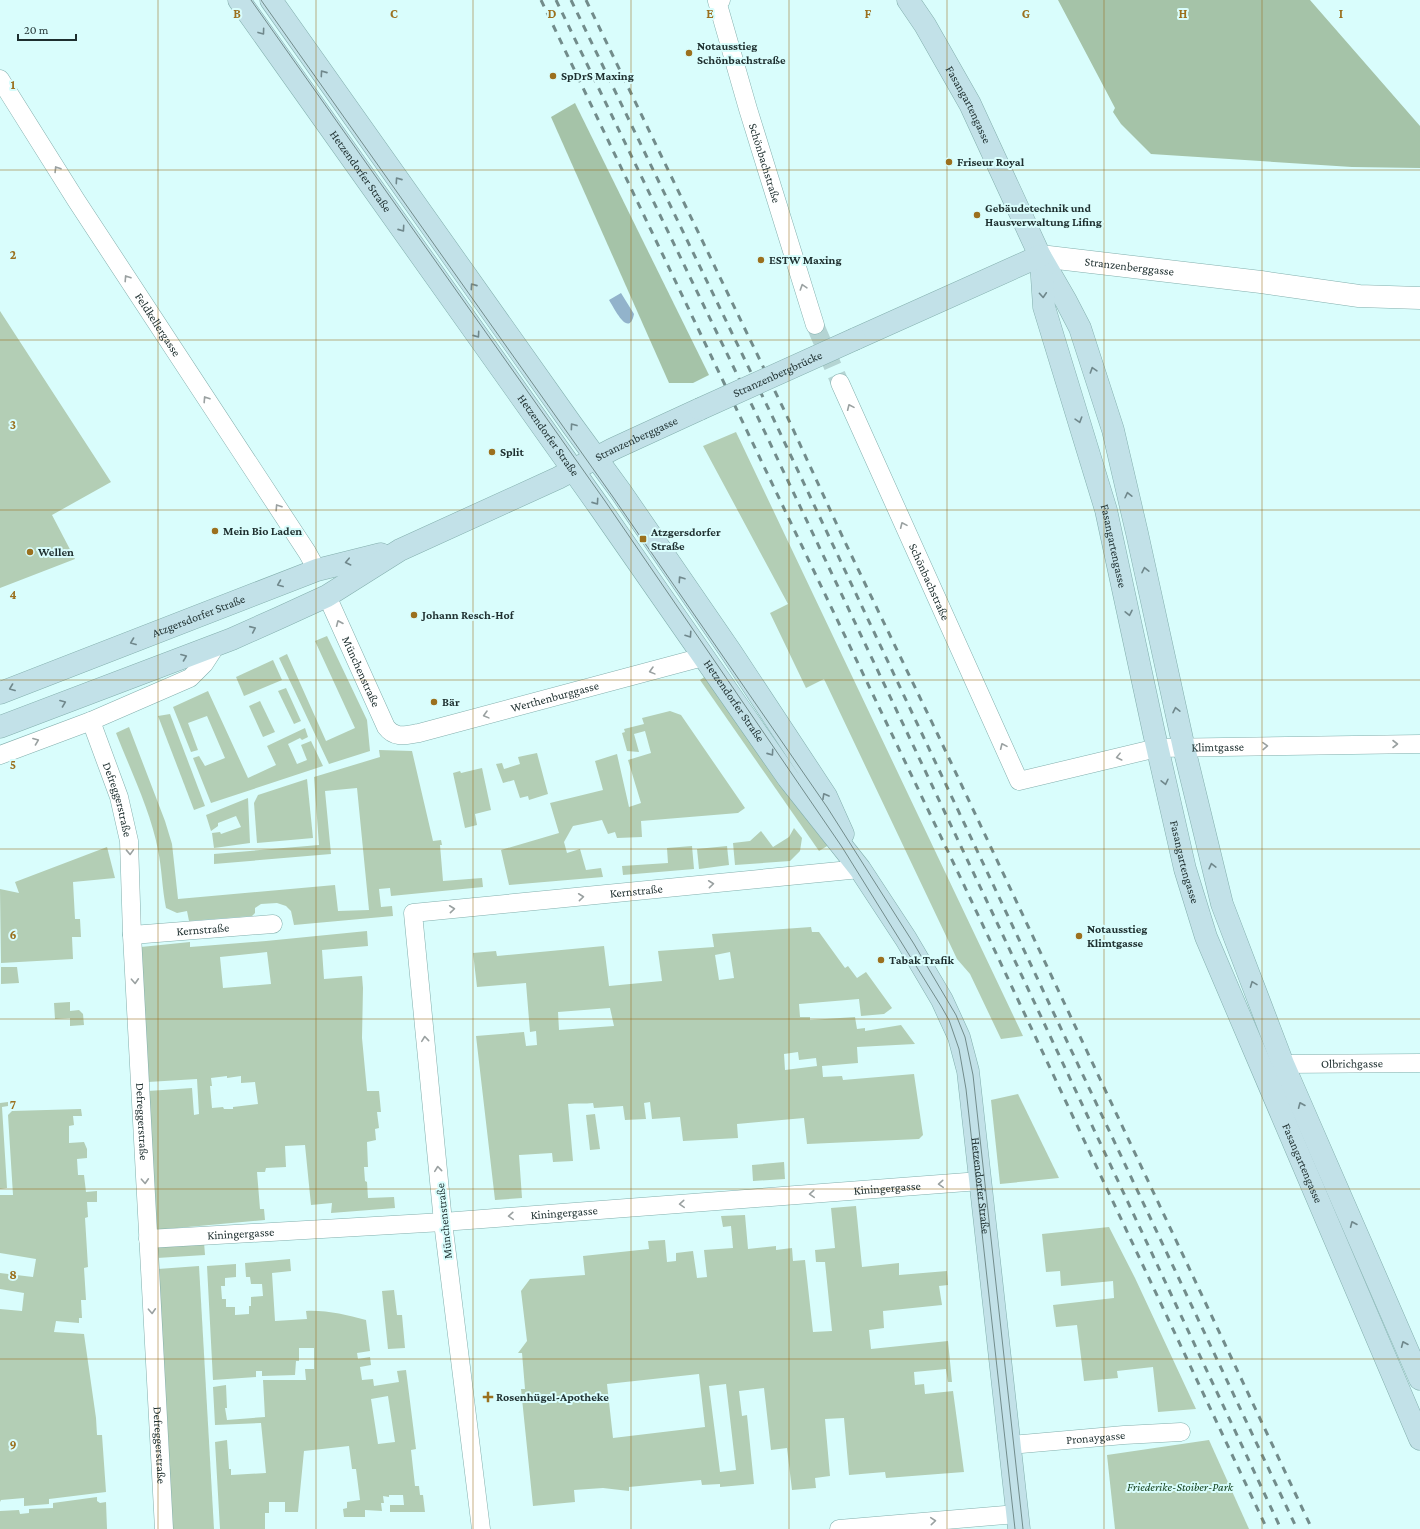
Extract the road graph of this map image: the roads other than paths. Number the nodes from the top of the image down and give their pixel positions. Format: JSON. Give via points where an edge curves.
{"nodes":[{"id":1,"x":239,"y":0,"type":"edge"},
{"id":2,"x":271,"y":0,"type":"edge"},
{"id":3,"x":719,"y":0,"type":"edge"},
{"id":4,"x":908,"y":0,"type":"edge"},
{"id":5,"x":0,"y":79,"type":"edge"},
{"id":6,"x":1040,"y":256,"type":"junction"},
{"id":7,"x":1420,"y":298,"type":"edge"},
{"id":8,"x":815,"y":325,"type":"tunnel mouth"},
{"id":9,"x":840,"y":383,"type":"tunnel mouth"},
{"id":10,"x":700,"y":409,"type":"joint"},
{"id":11,"x":596,"y":458,"type":"junction"},
{"id":12,"x":573,"y":470,"type":"junction"},
{"id":13,"x":400,"y":550,"type":"junction"},
{"id":14,"x":317,"y":570,"type":"junction"},
{"id":15,"x":327,"y":596,"type":"junction"},
{"id":16,"x":218,"y":644,"type":"junction"},
{"id":17,"x":703,"y":657,"type":"junction"},
{"id":18,"x":0,"y":693,"type":"edge"},
{"id":19,"x":91,"y":721,"type":"junction"},
{"id":20,"x":0,"y":726,"type":"edge"},
{"id":21,"x":406,"y":736,"type":"joint"},
{"id":22,"x":1420,"y":744,"type":"edge"},
{"id":23,"x":1157,"y":748,"type":"junction"},
{"id":24,"x":1184,"y":748,"type":"junction"},
{"id":25,"x":0,"y":755,"type":"edge"},
{"id":26,"x":1019,"y":781,"type":"joint"},
{"id":27,"x":860,"y":869,"type":"junction"},
{"id":28,"x":413,"y":913,"type":"joint"},
{"id":29,"x":273,"y":924,"type":"dead end"},
{"id":30,"x":132,"y":935,"type":"junction"},
{"id":31,"x":1420,"y":1063,"type":"edge"},
{"id":32,"x":1283,"y":1064,"type":"junction"},
{"id":33,"x":980,"y":1181,"type":"junction"},
{"id":34,"x":443,"y":1222,"type":"junction"},
{"id":35,"x":148,"y":1239,"type":"junction"},
{"id":36,"x":1420,"y":1379,"type":"edge"},
{"id":37,"x":1182,"y":1432,"type":"dead end"},
{"id":38,"x":1420,"y":1439,"type":"edge"},
{"id":39,"x":1010,"y":1445,"type":"junction"},
{"id":40,"x":1018,"y":1522,"type":"edge"},
{"id":41,"x":164,"y":1529,"type":"edge"},
{"id":42,"x":481,"y":1529,"type":"edge"},
{"id":43,"x":839,"y":1529,"type":"edge"}],
"edges":[{"from":1,"to":12,"type":"main road","name":"Hetzendorfer Straße","one_way":true},
{"from":11,"to":2,"type":"main road","name":"Hetzendorfer Straße","one_way":true},
{"from":8,"to":3,"type":"street","name":"Schönbachstraße","one_way":true,"via":[[748,109]]},
{"from":4,"to":6,"type":"main road","name":"Fasangartengasse","via":[[970,104]]},
{"from":14,"to":5,"type":"street","name":"Feldkellergasse","one_way":true},
{"from":6,"to":7,"type":"street","name":"Stranzenberggasse","via":[[1359,296]]},
{"from":6,"to":10,"type":"main road","name":"Stranzenbergbrücke","bridge":true},
{"from":6,"to":23,"type":"main road","name":"Fasangartengasse","one_way":true,"via":[[1044,307],[1106,510]]},
{"from":24,"to":6,"type":"main road","name":"Fasangartengasse","one_way":true,"via":[[1113,430],[1080,328]]},
{"from":26,"to":9,"type":"street","name":"Schönbachstraße","one_way":true},
{"from":10,"to":11,"type":"main road","name":"Stranzenberggasse"},
{"from":11,"to":12,"type":"main road","name":"Stranzenberggasse"},
{"from":27,"to":11,"type":"main road","name":"Hetzendorfer Straße","one_way":true,"via":[[826,796],[714,627]]},
{"from":12,"to":13,"type":"main road","name":"Atzgersdorfer Straße"},
{"from":12,"to":17,"type":"main road","name":"Hetzendorfer Straße","one_way":true},
{"from":13,"to":14,"type":"main road","name":"Atzgersdorfer Straße","one_way":true},
{"from":13,"to":15,"type":"main road","name":"Atzgersdorfer Straße"},
{"from":14,"to":18,"type":"main road","name":"Atzgersdorfer Straße","one_way":true},
{"from":16,"to":15,"type":"main road","name":"Atzgersdorfer Straße","one_way":true},
{"from":21,"to":15,"type":"street","name":"Münchenstraße","one_way":true,"via":[[394,734],[386,727]]},
{"from":16,"to":19,"type":"street","via":[[190,678]]},
{"from":20,"to":16,"type":"main road","name":"Atzgersdorfer Straße","one_way":true},
{"from":17,"to":21,"type":"street","name":"Werthenburggasse","one_way":true},
{"from":17,"to":27,"type":"main road","name":"Hetzendorfer Straße","one_way":true,"via":[[788,778]]},
{"from":25,"to":19,"type":"street","one_way":true},
{"from":19,"to":30,"type":"street","name":"Defreggerstraße","one_way":true,"via":[[119,797],[129,841]]},
{"from":24,"to":22,"type":"street","name":"Klimtgasse","one_way":true},
{"from":23,"to":24,"type":"street","name":"Klimtgasse"},
{"from":23,"to":26,"type":"street","name":"Klimtgasse","one_way":true},
{"from":23,"to":38,"type":"main road","name":"Fasangartengasse","one_way":true,"via":[[1185,869],[1206,937]]},
{"from":32,"to":24,"type":"main road","name":"Fasangartengasse","one_way":true,"via":[[1222,904]]},
{"from":28,"to":27,"type":"street","name":"Kernstraße","one_way":true},
{"from":27,"to":33,"type":"main road","name":"Hetzendorfer Straße","via":[[925,970],[959,1036],[968,1071]]},
{"from":34,"to":28,"type":"street","name":"Münchenstraße","one_way":true},
{"from":29,"to":30,"type":"street","name":"Kernstraße"},
{"from":30,"to":35,"type":"street","name":"Defreggerstraße","one_way":true},
{"from":31,"to":32,"type":"street","name":"Olbrichgasse"},
{"from":36,"to":32,"type":"main road","name":"Fasangartengasse","one_way":true},
{"from":33,"to":34,"type":"street","name":"Kiningergasse","one_way":true},
{"from":33,"to":39,"type":"main road","name":"Hetzendorfer Straße"},
{"from":34,"to":35,"type":"street","name":"Kiningergasse"},
{"from":34,"to":42,"type":"street","name":"Münchenstraße"},
{"from":35,"to":41,"type":"street","name":"Defreggerstraße","one_way":true},
{"from":37,"to":39,"type":"street","name":"Pronaygasse"},
{"from":39,"to":40,"type":"main road","name":"Hetzendorfer Straße"},
{"from":43,"to":40,"type":"street","one_way":true}]}
